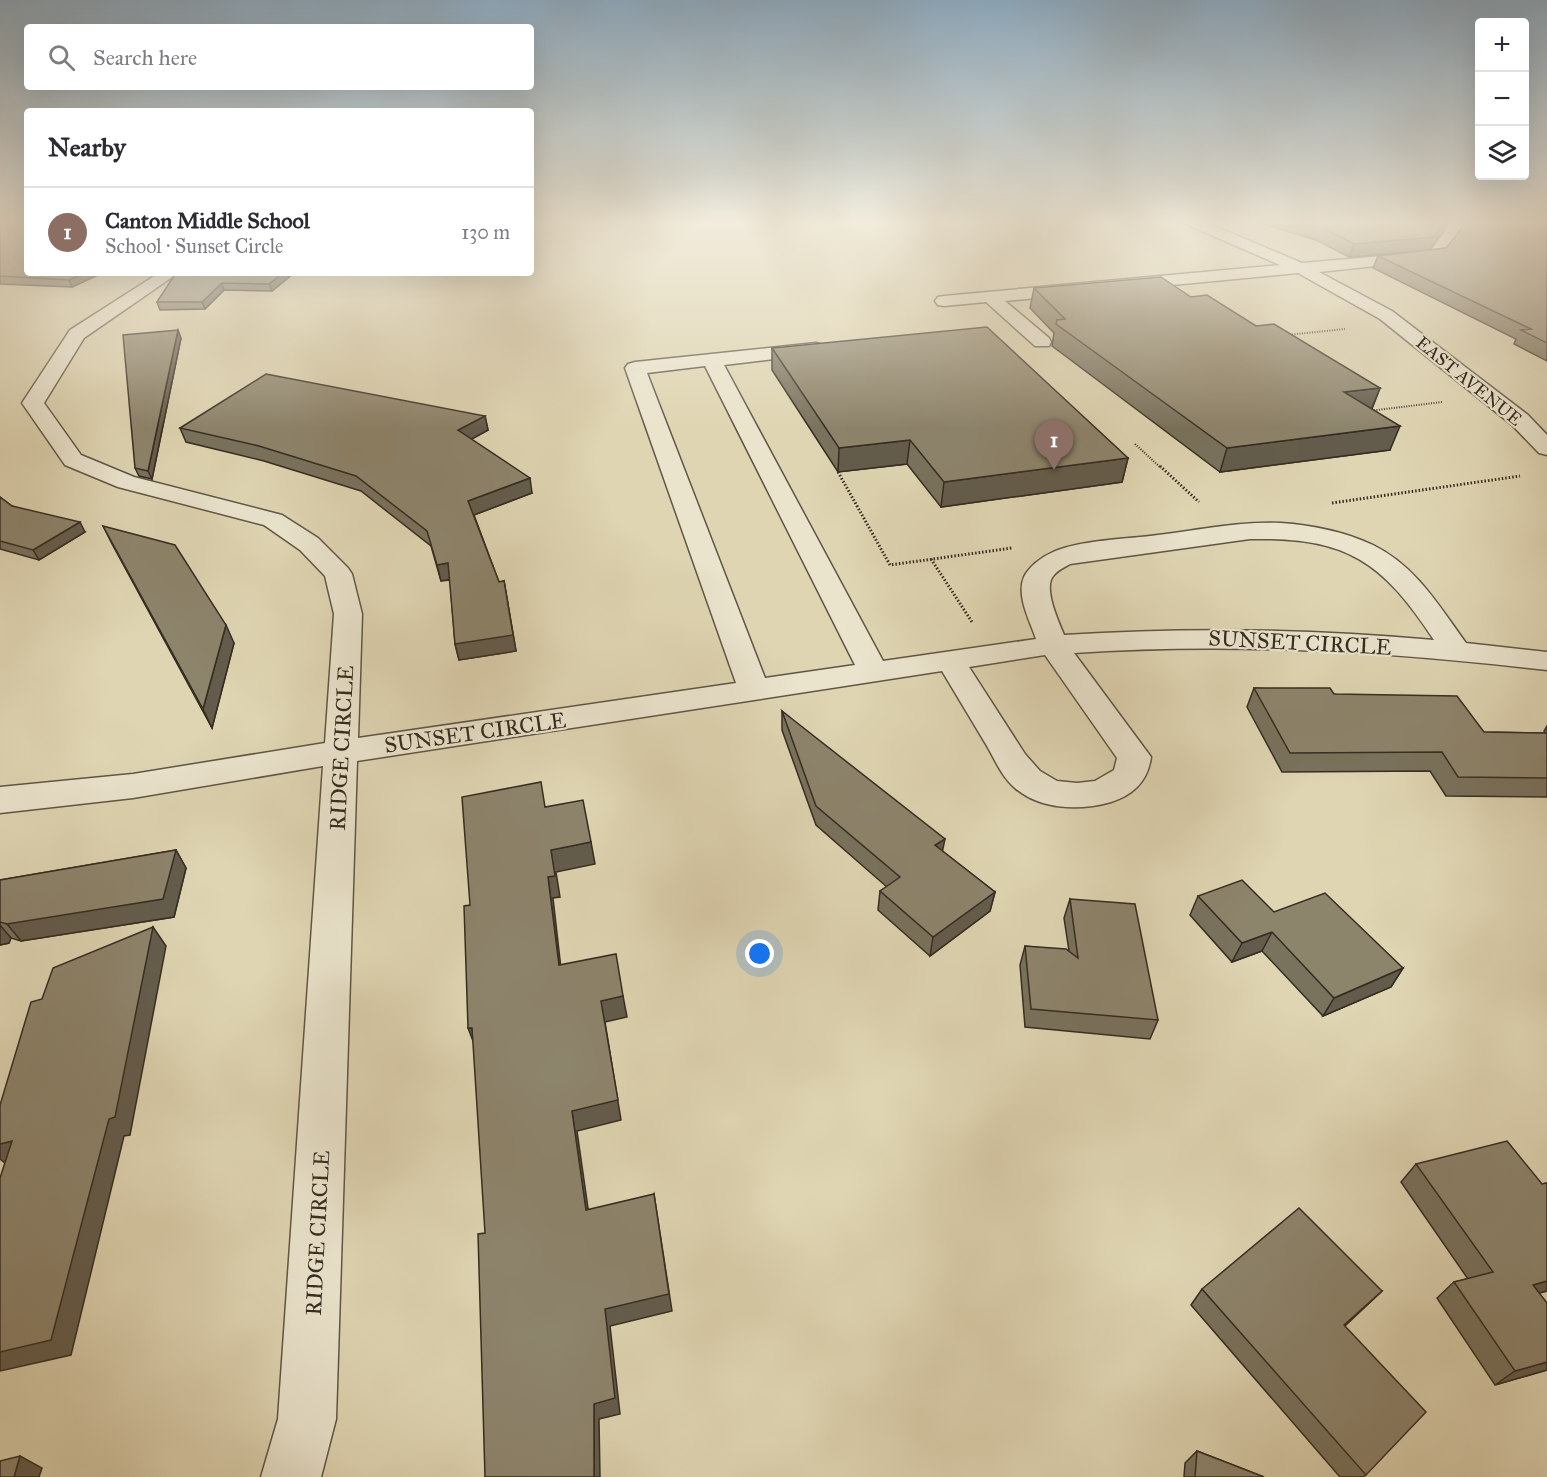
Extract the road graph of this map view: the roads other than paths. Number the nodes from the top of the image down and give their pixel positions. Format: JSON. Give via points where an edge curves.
{"nodes":[{"id":1,"x":143,"y":291,"type":"edge"},
{"id":2,"x":1058,"y":291,"type":"edge"},
{"id":3,"x":1342,"y":291,"type":"edge"},
{"id":4,"x":990,"y":297,"type":"junction"},
{"id":5,"x":944,"y":301,"type":"dead end"},
{"id":6,"x":1042,"y":342,"type":"dead end"},
{"id":7,"x":842,"y":346,"type":"edge"},
{"id":8,"x":712,"y":360,"type":"junction"},
{"id":9,"x":1547,"y":416,"type":"edge"},
{"id":10,"x":1520,"y":420,"type":"junction"},
{"id":11,"x":1547,"y":448,"type":"edge"},
{"id":12,"x":1053,"y":645,"type":"junction"},
{"id":13,"x":1457,"y":651,"type":"junction"},
{"id":14,"x":950,"y":660,"type":"junction"},
{"id":15,"x":1547,"y":661,"type":"edge"},
{"id":16,"x":874,"y":672,"type":"junction"},
{"id":17,"x":754,"y":690,"type":"junction"},
{"id":18,"x":341,"y":752,"type":"junction"},
{"id":19,"x":0,"y":800,"type":"edge"},
{"id":20,"x":291,"y":1477,"type":"edge"}],
"edges":[{"from":1,"to":18,"type":"street","name":"RIDGE CIRCLE","via":[[77,334],[33,403],[72,460],[126,482],[273,520],[309,544],[338,574],[348,614]]},
{"from":2,"to":4,"type":"street"},
{"from":3,"to":10,"type":"street","name":"EAST AVENUE","via":[[1386,315]]},
{"from":4,"to":5,"type":"street"},
{"from":4,"to":6,"type":"street"},
{"from":7,"to":8,"type":"street"},
{"from":8,"to":16,"type":"street"},
{"from":8,"to":17,"type":"street","via":[[635,368]]},
{"from":9,"to":10,"type":"street"},
{"from":10,"to":11,"type":"street","name":"EAST AVENUE"},
{"from":12,"to":13,"type":"street","name":"SUNSET CIRCLE","via":[[1146,638],[1241,638]]},
{"from":12,"to":13,"type":"street","via":[[1036,596],[1038,577],[1052,563],[1072,555],[1273,529],[1334,540],[1392,569],[1416,594]]},
{"from":12,"to":14,"type":"street","name":"SUNSET CIRCLE"},
{"from":12,"to":14,"type":"street","via":[[1134,758],[1129,776],[1095,794],[1056,792],[1028,780]]},
{"from":13,"to":15,"type":"street","name":"SUNSET CIRCLE"},
{"from":14,"to":16,"type":"street","name":"SUNSET CIRCLE"},
{"from":16,"to":17,"type":"street","name":"SUNSET CIRCLE"},
{"from":17,"to":18,"type":"street","name":"SUNSET CIRCLE"},
{"from":18,"to":19,"type":"street","name":"SUNSET CIRCLE","via":[[133,786]]},
{"from":18,"to":20,"type":"street","name":"RIDGE CIRCLE","via":[[307,1419]]}]}
